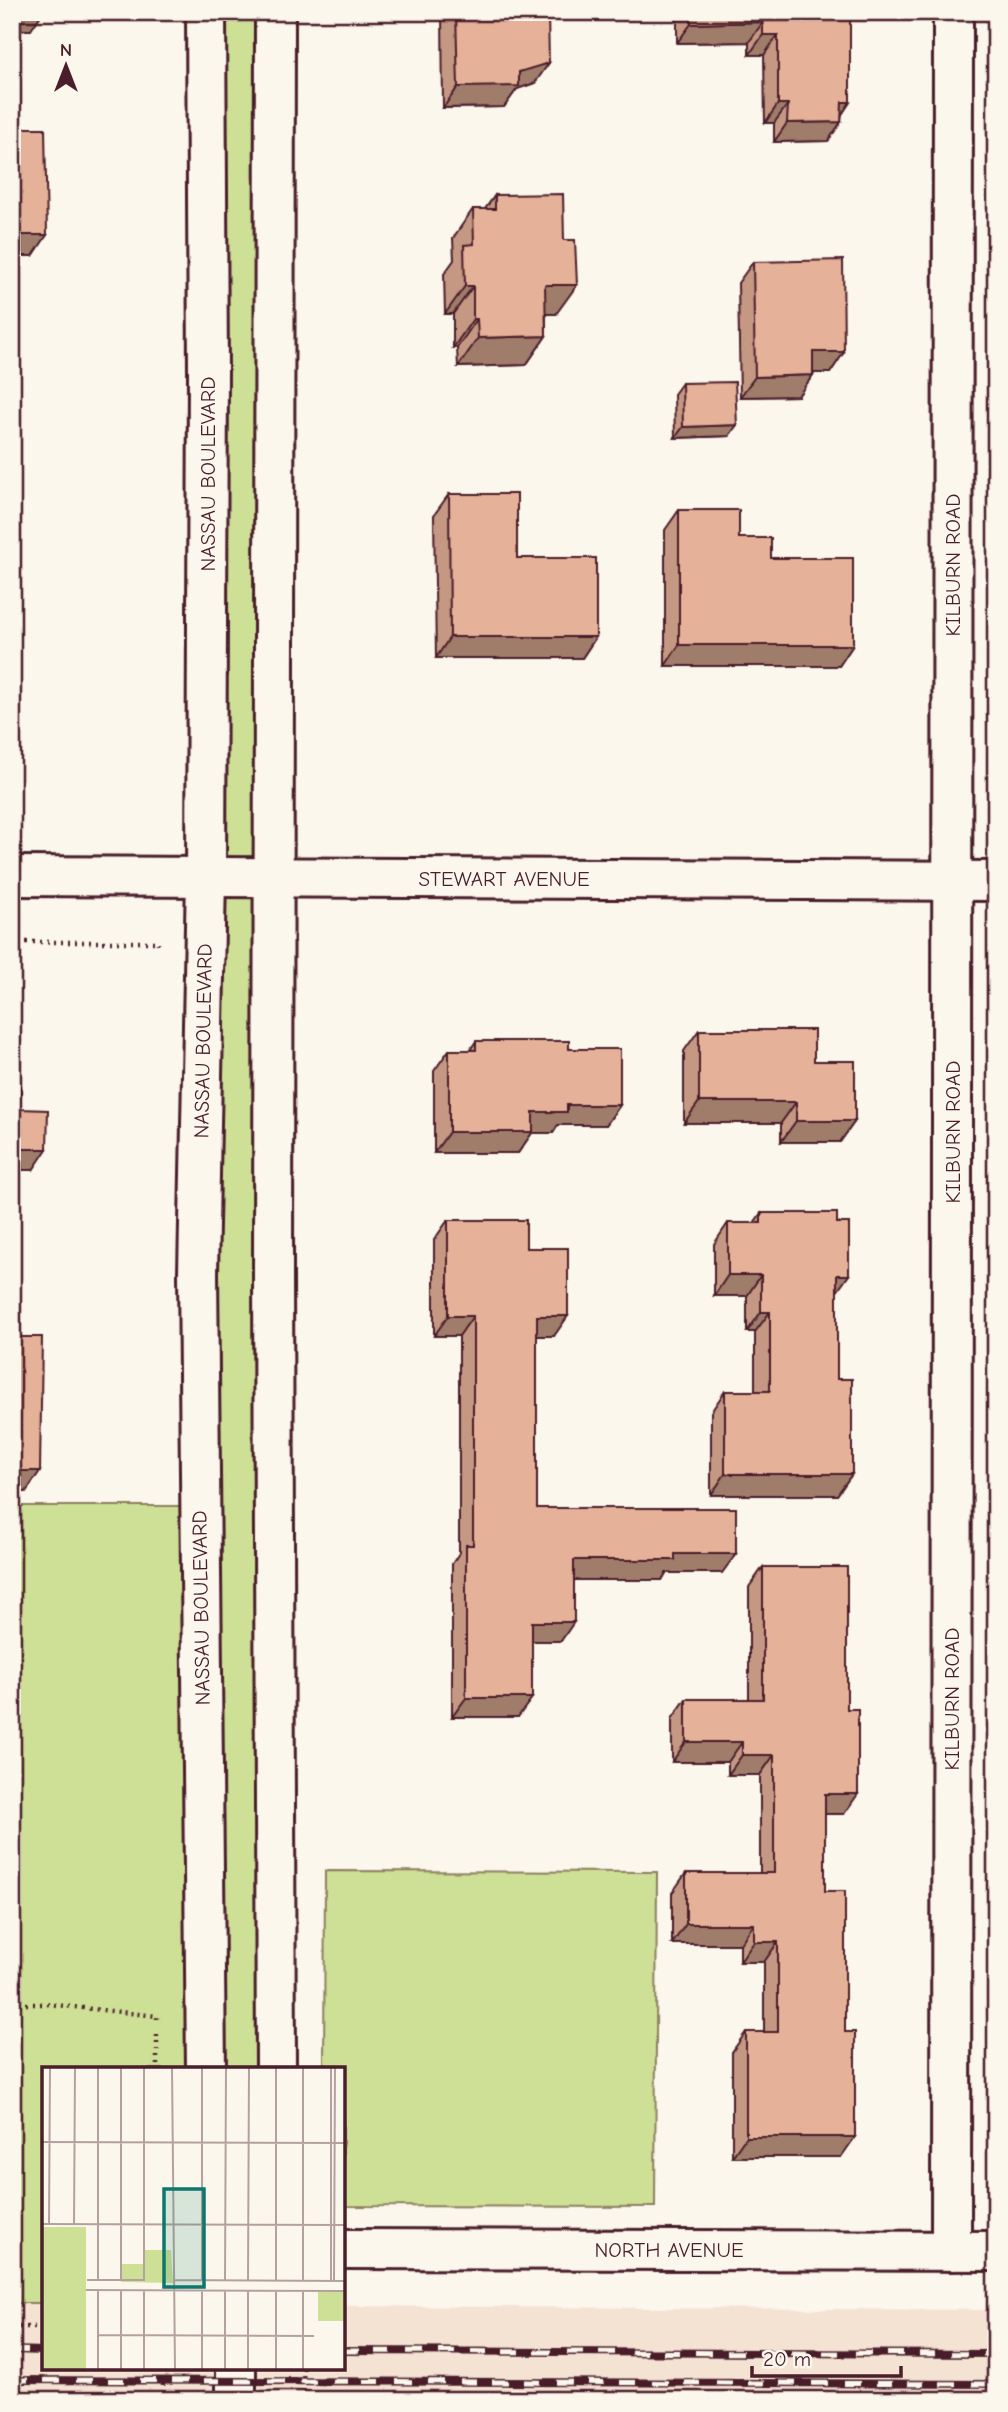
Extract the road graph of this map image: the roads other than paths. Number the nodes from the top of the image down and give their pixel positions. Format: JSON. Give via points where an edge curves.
{"nodes":[{"id":1,"x":206,"y":12,"type":"edge"},
{"id":2,"x":275,"y":12,"type":"edge"},
{"id":3,"x":953,"y":12,"type":"edge"},
{"id":4,"x":12,"y":876,"type":"edge"},
{"id":5,"x":206,"y":877,"type":"junction"},
{"id":6,"x":273,"y":878,"type":"junction"},
{"id":7,"x":953,"y":880,"type":"junction"},
{"id":8,"x":996,"y":881,"type":"edge"},
{"id":9,"x":206,"y":2067,"type":"edge"},
{"id":10,"x":276,"y":2067,"type":"edge"},
{"id":11,"x":345,"y":2249,"type":"edge"},
{"id":12,"x":951,"y":2251,"type":"junction"},
{"id":13,"x":996,"y":2251,"type":"edge"},
{"id":14,"x":236,"y":2370,"type":"edge"},
{"id":15,"x":236,"y":2400,"type":"edge"}],
"edges":[{"from":1,"to":5,"type":"main road","name":"NASSAU BOULEVARD"},
{"from":2,"to":6,"type":"main road"},
{"from":3,"to":7,"type":"main road","name":"KILBURN ROAD"},
{"from":4,"to":5,"type":"main road","name":"STEWART AVENUE"},
{"from":5,"to":6,"type":"main road","name":"STEWART AVENUE"},
{"from":5,"to":9,"type":"main road","name":"NASSAU BOULEVARD","via":[[198,1273]]},
{"from":6,"to":7,"type":"main road","name":"STEWART AVENUE"},
{"from":6,"to":10,"type":"main road"},
{"from":7,"to":8,"type":"main road","name":"STEWART AVENUE"},
{"from":7,"to":12,"type":"main road","name":"KILBURN ROAD"},
{"from":11,"to":12,"type":"main road","name":"NORTH AVENUE"},
{"from":12,"to":13,"type":"main road","name":"NORTH AVENUE"},
{"from":14,"to":15,"type":"main road"}]}
